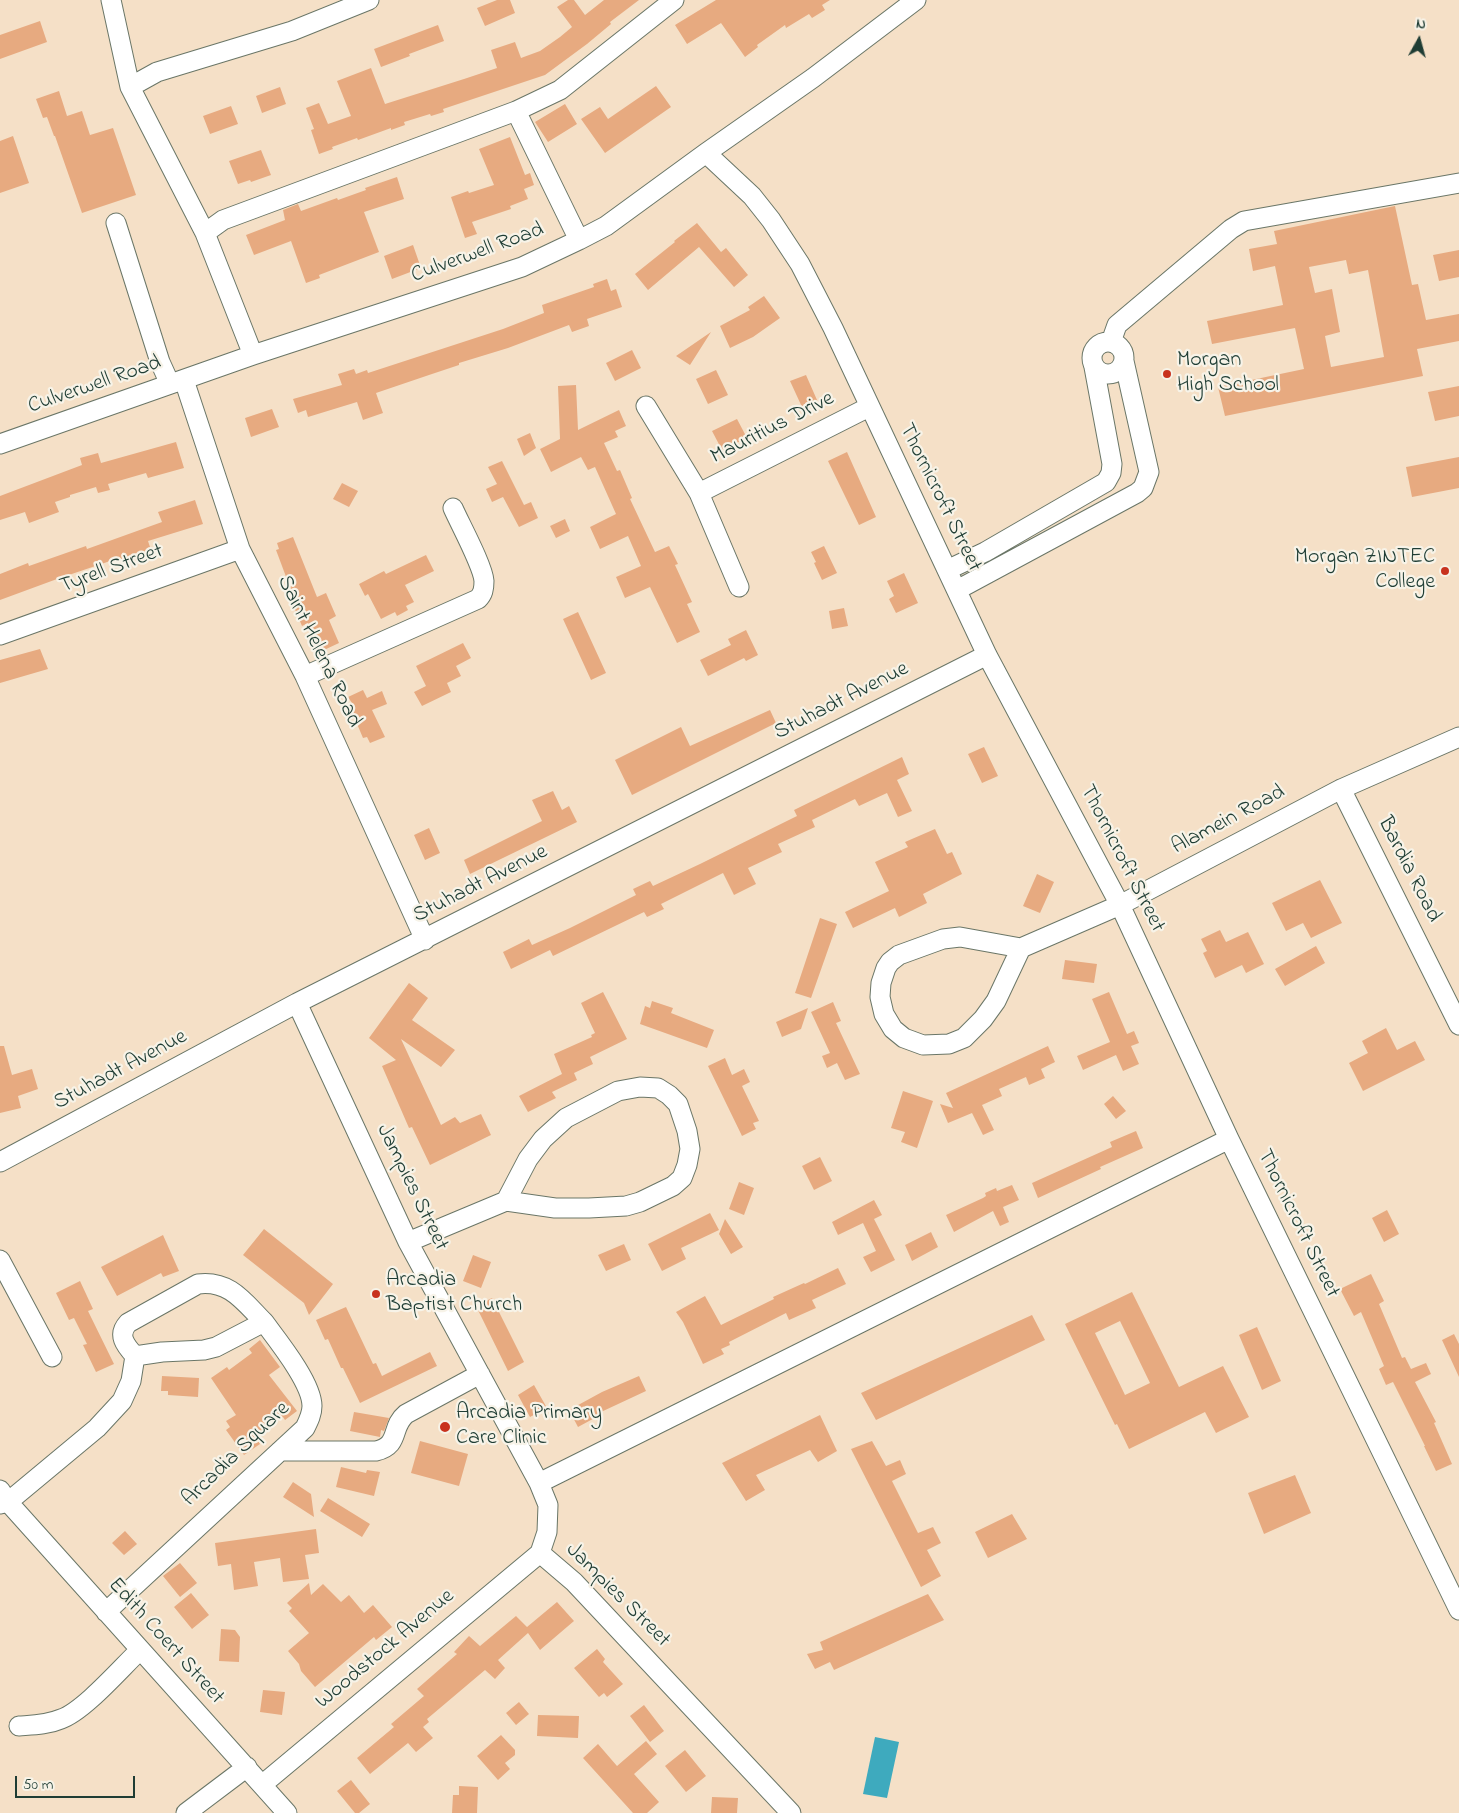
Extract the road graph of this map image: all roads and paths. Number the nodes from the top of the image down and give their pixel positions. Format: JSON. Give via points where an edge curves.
{"nodes":[{"id":1,"x":111,"y":0,"type":"edge"},
{"id":2,"x":369,"y":0,"type":"edge"},
{"id":3,"x":674,"y":0,"type":"edge"},
{"id":4,"x":916,"y":0,"type":"edge"},
{"id":5,"x":130,"y":87,"type":"junction"},
{"id":6,"x":516,"y":111,"type":"junction"},
{"id":7,"x":706,"y":153,"type":"junction"},
{"id":8,"x":1459,"y":183,"type":"edge"},
{"id":9,"x":116,"y":223,"type":"dead end"},
{"id":10,"x":205,"y":233,"type":"junction"},
{"id":11,"x":579,"y":240,"type":"junction"},
{"id":12,"x":1111,"y":342,"type":"junction"},
{"id":13,"x":253,"y":355,"type":"junction"},
{"id":14,"x":1124,"y":361,"type":"junction"},
{"id":15,"x":1094,"y":367,"type":"junction"},
{"id":16,"x":177,"y":382,"type":"junction"},
{"id":17,"x":646,"y":406,"type":"dead end"},
{"id":18,"x":869,"y":407,"type":"junction"},
{"id":19,"x":0,"y":444,"type":"edge"},
{"id":20,"x":699,"y":493,"type":"junction"},
{"id":21,"x":453,"y":508,"type":"dead end"},
{"id":22,"x":240,"y":549,"type":"junction"},
{"id":23,"x":947,"y":570,"type":"junction"},
{"id":24,"x":739,"y":587,"type":"dead end"},
{"id":25,"x":957,"y":590,"type":"junction"},
{"id":26,"x":0,"y":635,"type":"edge"},
{"id":27,"x":987,"y":655,"type":"junction"},
{"id":28,"x":305,"y":676,"type":"junction"},
{"id":29,"x":1459,"y":737,"type":"edge"},
{"id":30,"x":1342,"y":789,"type":"junction"},
{"id":31,"x":1120,"y":905,"type":"junction"},
{"id":32,"x":425,"y":940,"type":"junction"},
{"id":33,"x":1021,"y":948,"type":"junction"},
{"id":34,"x":297,"y":1003,"type":"junction"},
{"id":35,"x":1457,"y":1018,"type":"edge"},
{"id":36,"x":1229,"y":1139,"type":"junction"},
{"id":37,"x":0,"y":1162,"type":"edge"},
{"id":38,"x":506,"y":1201,"type":"junction"},
{"id":39,"x":408,"y":1242,"type":"junction"},
{"id":40,"x":0,"y":1260,"type":"edge"},
{"id":41,"x":264,"y":1322,"type":"junction"},
{"id":42,"x":134,"y":1356,"type":"junction"},
{"id":43,"x":52,"y":1357,"type":"dead end"},
{"id":44,"x":480,"y":1374,"type":"junction"},
{"id":45,"x":280,"y":1451,"type":"junction"},
{"id":46,"x":538,"y":1483,"type":"junction"},
{"id":47,"x":3,"y":1499,"type":"edge"},
{"id":48,"x":540,"y":1553,"type":"junction"},
{"id":49,"x":1459,"y":1610,"type":"edge"},
{"id":50,"x":106,"y":1612,"type":"junction"},
{"id":51,"x":140,"y":1650,"type":"junction"},
{"id":52,"x":19,"y":1726,"type":"dead end"},
{"id":53,"x":246,"y":1767,"type":"junction"},
{"id":54,"x":263,"y":1784,"type":"junction"},
{"id":55,"x":186,"y":1813,"type":"edge"},
{"id":56,"x":287,"y":1813,"type":"edge"},
{"id":57,"x":791,"y":1813,"type":"edge"}],
"edges":[{"from":1,"to":5,"type":"street"},
{"from":2,"to":5,"type":"street","via":[[292,31],[157,72]]},
{"from":3,"to":6,"type":"street","via":[[560,90]]},
{"from":4,"to":7,"type":"street","name":"Culverwell Road"},
{"from":5,"to":10,"type":"street"},
{"from":6,"to":10,"type":"street","via":[[223,220]]},
{"from":6,"to":11,"type":"street"},
{"from":7,"to":11,"type":"street","name":"Culverwell Road","via":[[606,226]]},
{"from":7,"to":18,"type":"street","name":"Thornicroft Street","via":[[752,196],[800,264]]},
{"from":8,"to":12,"type":"street","via":[[1244,221],[1117,325]]},
{"from":9,"to":16,"type":"street","name":"Saint Helena Road","via":[[160,362]]},
{"from":10,"to":13,"type":"street"},
{"from":11,"to":13,"type":"street","name":"Culverwell Road","via":[[522,267]]},
{"from":12,"to":14,"type":"street","via":[[1122,349]]},
{"from":12,"to":15,"type":"street","via":[[1098,344],[1094,349],[1091,354]]},
{"from":13,"to":16,"type":"street","name":"Culverwell Road"},
{"from":14,"to":15,"type":"street","via":[[1117,372],[1111,374],[1098,372]]},
{"from":14,"to":25,"type":"street","via":[[1149,472],[1143,488]]},
{"from":15,"to":23,"type":"street","via":[[1112,464],[1106,482],[985,552]]},
{"from":16,"to":19,"type":"street","name":"Culverwell Road"},
{"from":16,"to":22,"type":"street","name":"Saint Helena Road"},
{"from":17,"to":20,"type":"street","name":"Mauritius Drive"},
{"from":18,"to":20,"type":"street","name":"Mauritius Drive"},
{"from":18,"to":23,"type":"street","name":"Thornicroft Street"},
{"from":20,"to":24,"type":"street","name":"Mauritius Drive"},
{"from":21,"to":28,"type":"street","via":[[483,573],[484,587],[478,599]]},
{"from":22,"to":26,"type":"street","name":"Tyrell Street"},
{"from":22,"to":28,"type":"street","name":"Saint Helena Road"},
{"from":23,"to":25,"type":"street","name":"Thornicroft Street"},
{"from":25,"to":27,"type":"street","name":"Thornicroft Street"},
{"from":27,"to":31,"type":"street","name":"Thornicroft Street"},
{"from":27,"to":32,"type":"street","name":"Stuhadt Avenue"},
{"from":28,"to":32,"type":"street","name":"Saint Helena Road"},
{"from":29,"to":30,"type":"street","name":"Alamein Road"},
{"from":30,"to":31,"type":"street","name":"Alamein Road"},
{"from":30,"to":35,"type":"street","name":"Bardia Road"},
{"from":31,"to":33,"type":"street","name":"Alamein Road"},
{"from":31,"to":36,"type":"street","name":"Thornicroft Street"},
{"from":32,"to":34,"type":"street","name":"Stuhadt Avenue"},
{"from":33,"to":33,"type":"street","via":[[996,1001],[983,1020],[964,1038],[949,1044],[923,1045],[904,1038],[893,1029],[884,1014],[881,983],[886,968],[899,955],[943,939],[960,937]]},
{"from":34,"to":37,"type":"street","name":"Stuhadt Avenue"},
{"from":34,"to":39,"type":"street","name":"Jampies Street"},
{"from":36,"to":46,"type":"street"},
{"from":36,"to":49,"type":"street","name":"Thornicroft Street"},
{"from":38,"to":38,"type":"street","via":[[528,1159],[543,1139],[566,1118],[618,1091],[640,1087],[658,1088],[678,1104],[690,1149],[682,1178],[673,1186],[626,1206],[555,1208]]},
{"from":38,"to":39,"type":"street"},
{"from":39,"to":44,"type":"street","name":"Jampies Street"},
{"from":40,"to":43,"type":"street"},
{"from":41,"to":42,"type":"street","via":[[216,1347]]},
{"from":41,"to":42,"type":"street","name":"Arcadia Square","via":[[234,1292],[222,1285],[211,1282],[198,1284],[123,1328],[122,1337]]},
{"from":41,"to":45,"type":"street","name":"Arcadia Square","via":[[287,1353],[308,1390],[312,1404],[305,1428]]},
{"from":42,"to":47,"type":"street","via":[[131,1381],[122,1401],[97,1428]]},
{"from":44,"to":45,"type":"street","via":[[400,1418],[393,1442],[385,1448],[376,1451]]},
{"from":44,"to":46,"type":"street","name":"Jampies Street"},
{"from":45,"to":50,"type":"street","name":"Arcadia Square"},
{"from":46,"to":48,"type":"street","name":"Jampies Street","via":[[548,1505],[547,1532]]},
{"from":47,"to":50,"type":"street","name":"Edith Coert Street"},
{"from":48,"to":54,"type":"street","name":"Woodstock Avenue"},
{"from":48,"to":57,"type":"street","name":"Jampies Street","via":[[574,1582]]},
{"from":50,"to":51,"type":"street","name":"Edith Coert Street"},
{"from":51,"to":52,"type":"street","via":[[79,1709],[46,1724]]},
{"from":51,"to":53,"type":"street","name":"Edith Coert Street"},
{"from":53,"to":54,"type":"street","name":"Edith Coert Street"},
{"from":53,"to":55,"type":"street"},
{"from":54,"to":56,"type":"street","name":"Edith Coert Street"}]}
